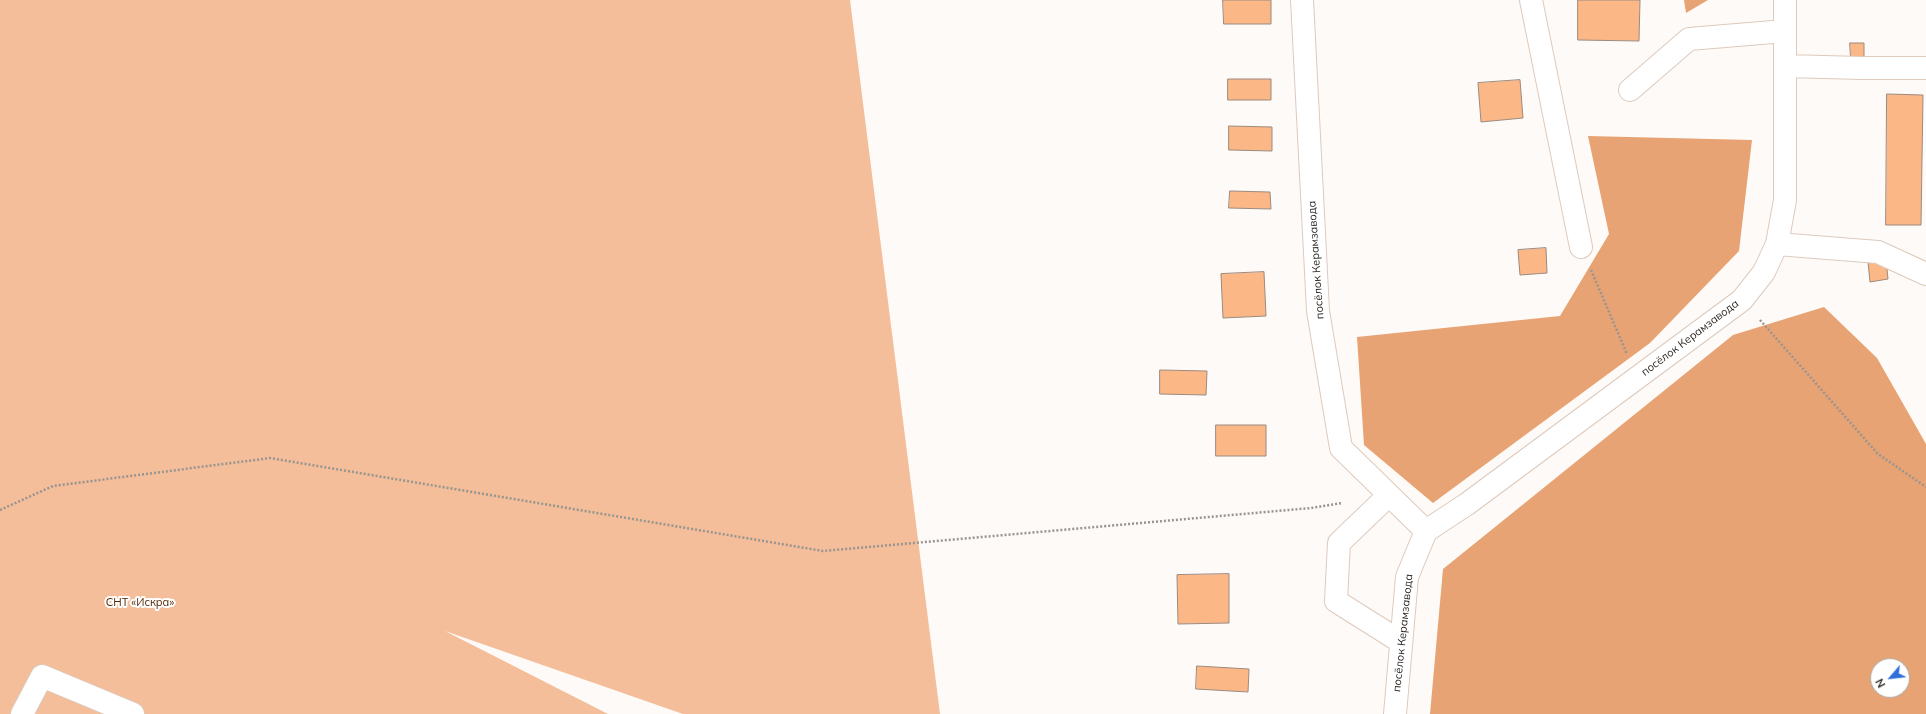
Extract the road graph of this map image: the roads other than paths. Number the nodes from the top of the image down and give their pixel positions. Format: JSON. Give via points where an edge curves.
{"nodes":[{"id":1,"x":1302,"y":0,"type":"edge"},
{"id":2,"x":1531,"y":0,"type":"edge"},
{"id":3,"x":1785,"y":0,"type":"edge"},
{"id":4,"x":1785,"y":31,"type":"junction"},
{"id":5,"x":1785,"y":66,"type":"junction"},
{"id":6,"x":1926,"y":68,"type":"edge"},
{"id":7,"x":1630,"y":90,"type":"dead end"},
{"id":8,"x":1777,"y":244,"type":"junction"},
{"id":9,"x":1581,"y":247,"type":"road end"},
{"id":10,"x":1926,"y":274,"type":"edge"},
{"id":11,"x":1389,"y":495,"type":"junction"},
{"id":12,"x":1426,"y":531,"type":"junction"},
{"id":13,"x":1401,"y":642,"type":"junction"},
{"id":14,"x":22,"y":714,"type":"edge"},
{"id":15,"x":133,"y":714,"type":"edge"},
{"id":16,"x":1395,"y":714,"type":"edge"}],
"edges":[{"from":1,"to":11,"type":"street","name":"посёлок Керамзавода","via":[[1318,311],[1341,448]]},
{"from":2,"to":9,"type":"street"},
{"from":3,"to":4,"type":"street","name":"посёлок Керамзавода"},
{"from":4,"to":5,"type":"street","name":"посёлок Керамзавода"},
{"from":4,"to":7,"type":"street","via":[[1689,39]]},
{"from":5,"to":6,"type":"street"},
{"from":5,"to":8,"type":"street","name":"посёлок Керамзавода","via":[[1785,200]]},
{"from":8,"to":10,"type":"street","via":[[1878,252]]},
{"from":8,"to":12,"type":"street","name":"посёлок Керамзавода","via":[[1764,272],[1742,300],[1467,504]]},
{"from":11,"to":12,"type":"street","name":"посёлок Керамзавода"},
{"from":11,"to":13,"type":"street","via":[[1339,543],[1336,601]]},
{"from":12,"to":13,"type":"street","name":"посёлок Керамзавода","via":[[1407,577]]},
{"from":13,"to":16,"type":"street","name":"посёлок Керамзавода"},
{"from":14,"to":15,"type":"street","via":[[42,676]]}]}
